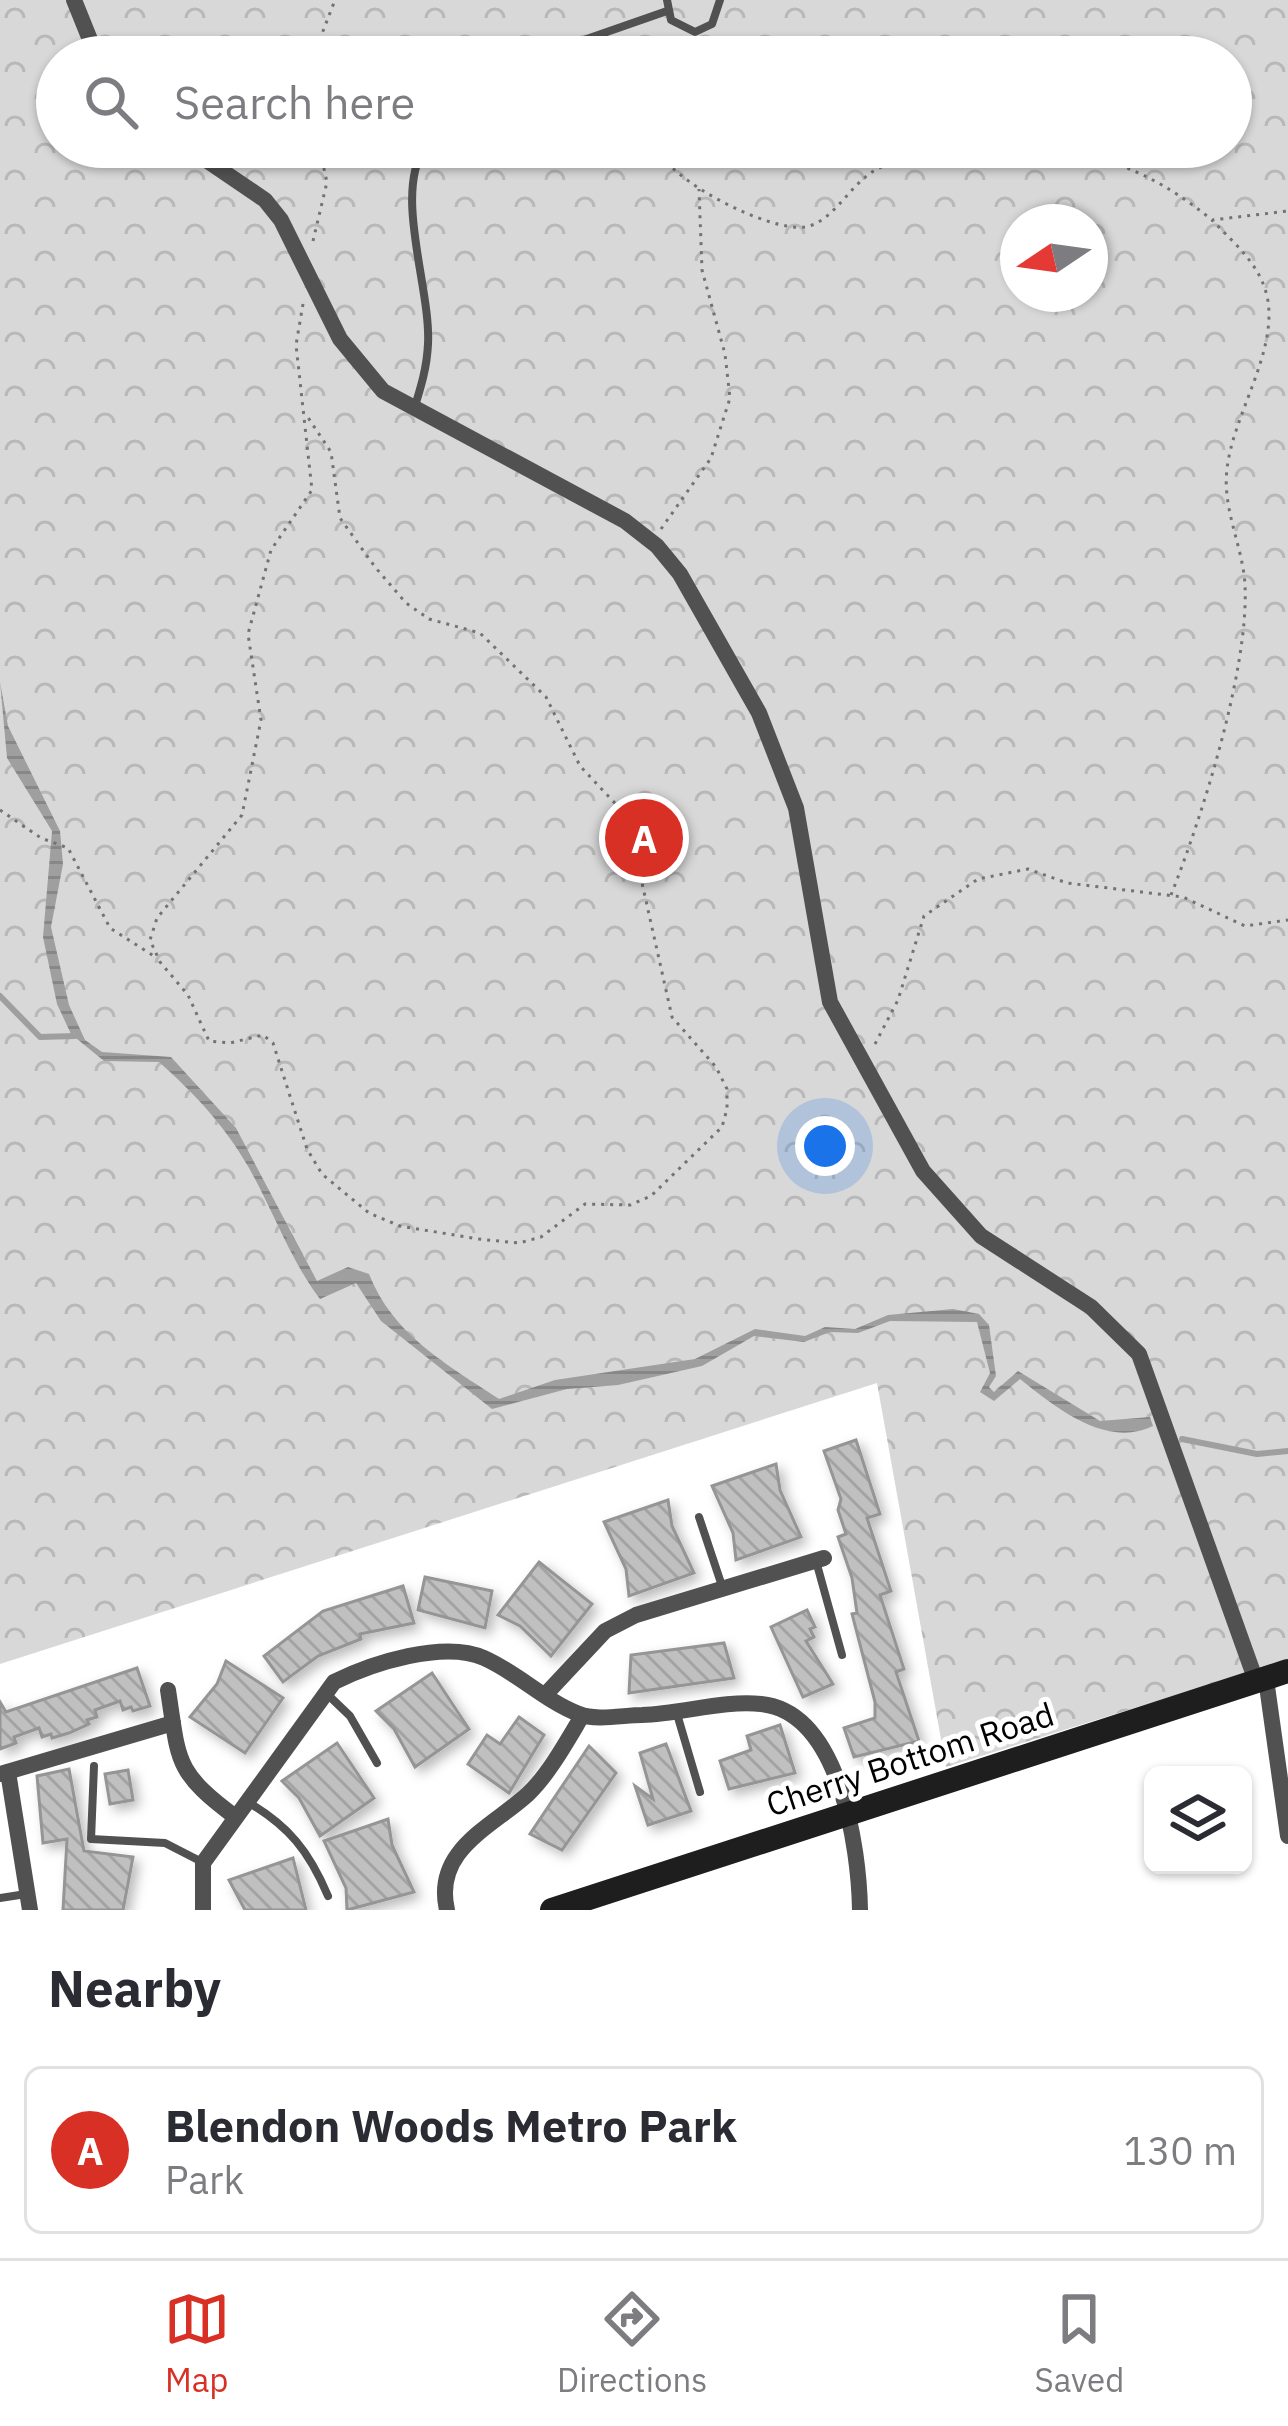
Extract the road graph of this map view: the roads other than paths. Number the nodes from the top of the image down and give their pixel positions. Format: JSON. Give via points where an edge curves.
{"nodes":[{"id":1,"x":74,"y":0,"type":"edge"},
{"id":2,"x":719,"y":0,"type":"edge"},
{"id":3,"x":667,"y":6,"type":"edge"},
{"id":4,"x":89,"y":36,"type":"edge"},
{"id":5,"x":589,"y":36,"type":"edge"},
{"id":6,"x":218,"y":168,"type":"edge"},
{"id":7,"x":415,"y":168,"type":"edge"},
{"id":8,"x":414,"y":410,"type":"junction"},
{"id":9,"x":699,"y":1517,"type":"dead end"},
{"id":10,"x":820,"y":1559,"type":"joint"},
{"id":11,"x":722,"y":1586,"type":"junction"},
{"id":12,"x":842,"y":1655,"type":"dead end"},
{"id":13,"x":1270,"y":1677,"type":"edge"},
{"id":14,"x":167,"y":1690,"type":"dead end"},
{"id":15,"x":325,"y":1692,"type":"junction"},
{"id":16,"x":545,"y":1695,"type":"junction"},
{"id":17,"x":677,"y":1713,"type":"junction"},
{"id":18,"x":582,"y":1716,"type":"junction"},
{"id":19,"x":173,"y":1723,"type":"junction"},
{"id":20,"x":376,"y":1763,"type":"dead end"},
{"id":21,"x":94,"y":1766,"type":"dead end"},
{"id":22,"x":4,"y":1773,"type":"edge"},
{"id":23,"x":700,"y":1792,"type":"dead end"},
{"id":24,"x":245,"y":1800,"type":"junction"},
{"id":25,"x":846,"y":1815,"type":"junction"},
{"id":26,"x":233,"y":1816,"type":"junction"},
{"id":27,"x":1288,"y":1836,"type":"edge"},
{"id":28,"x":203,"y":1863,"type":"junction"},
{"id":29,"x":328,"y":1896,"type":"dead end"},
{"id":30,"x":0,"y":1898,"type":"edge"},
{"id":31,"x":28,"y":1902,"type":"edge"},
{"id":32,"x":203,"y":1910,"type":"edge"},
{"id":33,"x":447,"y":1910,"type":"edge"},
{"id":34,"x":552,"y":1910,"type":"edge"},
{"id":35,"x":860,"y":1910,"type":"edge"}],
"edges":[{"from":1,"to":4,"type":"street"},
{"from":2,"to":3,"type":"lane","via":[[712,24],[695,32],[677,27]]},
{"from":3,"to":5,"type":"lane"},
{"from":6,"to":8,"type":"street","via":[[266,200],[359,367]]},
{"from":7,"to":8,"type":"lane","via":[[429,340]]},
{"from":8,"to":13,"type":"street","via":[[625,521],[652,542],[700,606],[781,761],[803,842],[824,982],[863,1067],[947,1203],[981,1236],[1091,1306],[1139,1354]]},
{"from":9,"to":11,"type":"lane"},
{"from":10,"to":11,"type":"street"},
{"from":10,"to":12,"type":"lane"},
{"from":11,"to":16,"type":"street","via":[[604,1631]]},
{"from":13,"to":25,"type":"main road","name":"Cherry Bottom Road"},
{"from":13,"to":27,"type":"street"},
{"from":14,"to":19,"type":"street"},
{"from":15,"to":16,"type":"street","via":[[360,1669],[446,1652],[481,1656]]},
{"from":15,"to":20,"type":"lane"},
{"from":15,"to":24,"type":"street"},
{"from":16,"to":18,"type":"street"},
{"from":17,"to":18,"type":"street"},
{"from":17,"to":23,"type":"lane"},
{"from":17,"to":25,"type":"street","via":[[762,1704],[796,1717],[822,1743]]},
{"from":18,"to":33,"type":"street","via":[[530,1792],[476,1829],[447,1874]]},
{"from":19,"to":22,"type":"street"},
{"from":19,"to":26,"type":"street","via":[[191,1784]]},
{"from":21,"to":28,"type":"lane","via":[[91,1839],[165,1844]]},
{"from":22,"to":31,"type":"street"},
{"from":24,"to":26,"type":"street"},
{"from":24,"to":29,"type":"lane","via":[[289,1829]]},
{"from":25,"to":34,"type":"main road","name":"Cherry Bottom Road"},
{"from":25,"to":35,"type":"street","via":[[859,1856]]},
{"from":26,"to":28,"type":"street"},
{"from":28,"to":32,"type":"street"},
{"from":30,"to":31,"type":"lane"}]}
